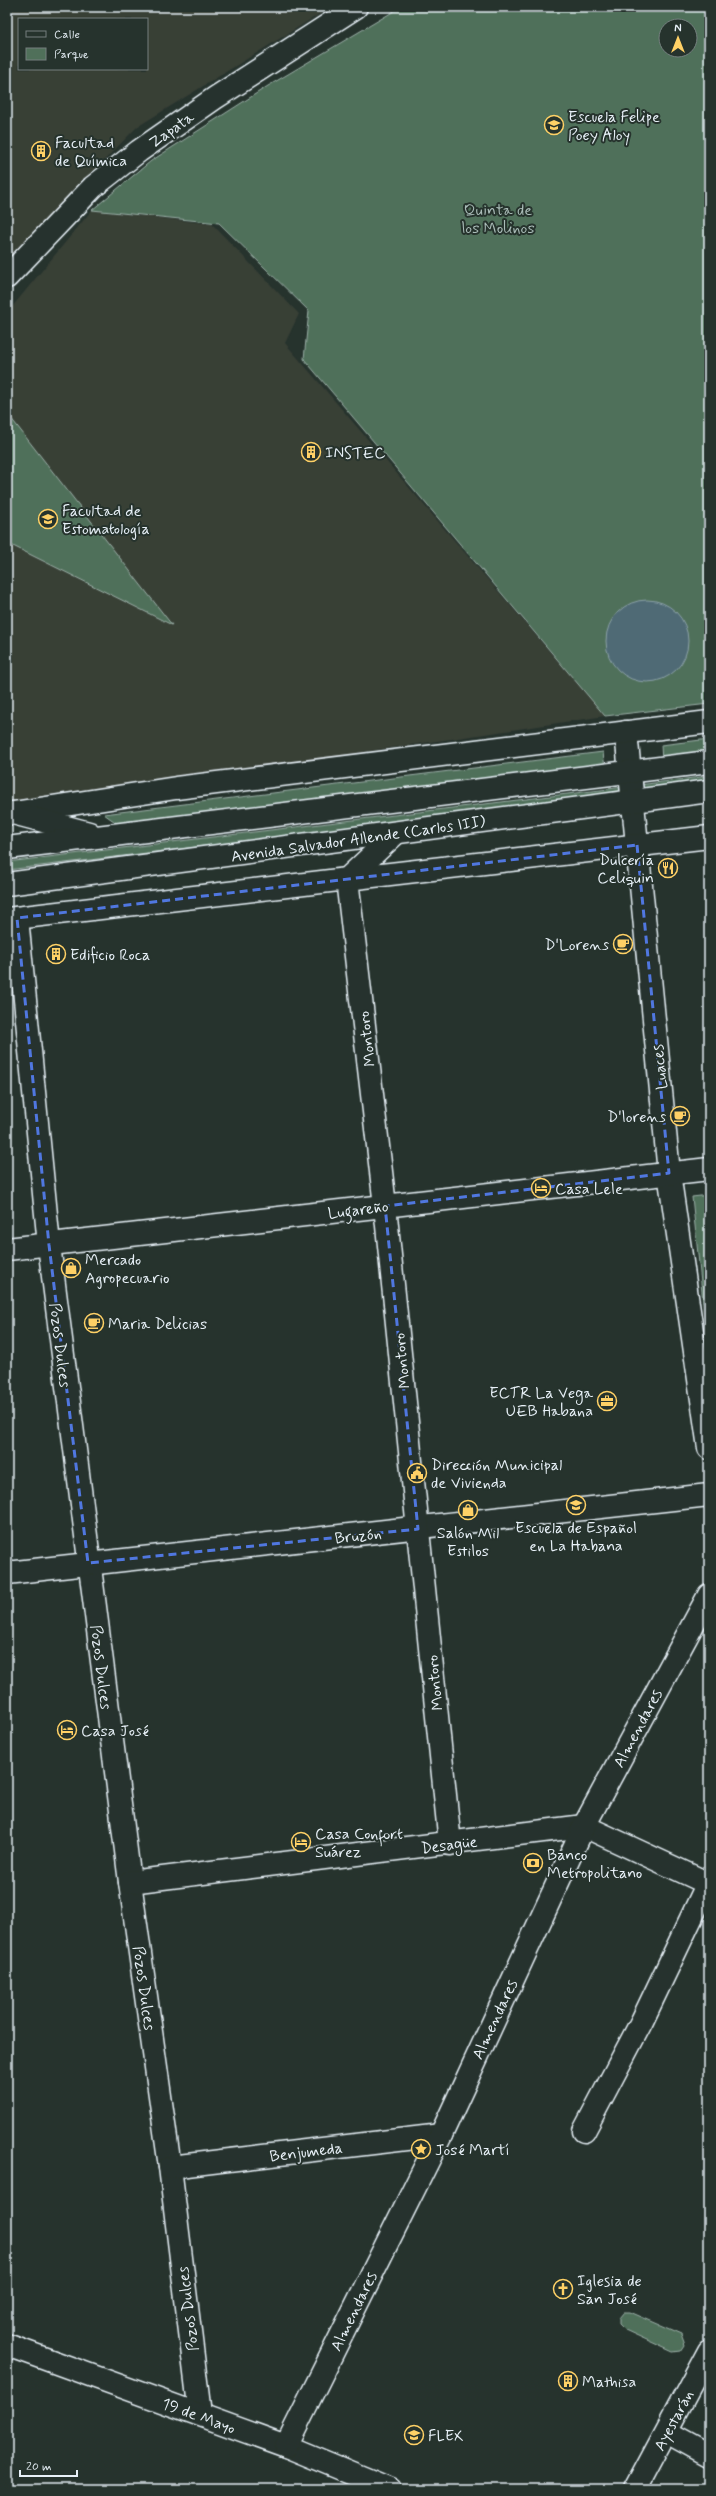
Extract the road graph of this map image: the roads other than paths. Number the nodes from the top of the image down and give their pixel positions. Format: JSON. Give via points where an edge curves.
{"nodes":[{"id":1,"x":356,"y":7,"type":"edge"},
{"id":2,"x":7,"y":277,"type":"edge"},
{"id":3,"x":709,"y":722,"type":"edge"},
{"id":4,"x":626,"y":732,"type":"junction"},
{"id":5,"x":709,"y":762,"type":"edge"},
{"id":6,"x":630,"y":771,"type":"junction"},
{"id":7,"x":709,"y":791,"type":"edge"},
{"id":8,"x":633,"y":800,"type":"junction"},
{"id":9,"x":10,"y":814,"type":"edge"},
{"id":10,"x":395,"y":834,"type":"junction"},
{"id":11,"x":106,"y":837,"type":"junction"},
{"id":12,"x":709,"y":837,"type":"edge"},
{"id":13,"x":637,"y":845,"type":"junction"},
{"id":14,"x":7,"y":848,"type":"edge"},
{"id":15,"x":347,"y":879,"type":"junction"},
{"id":16,"x":7,"y":884,"type":"edge"},
{"id":17,"x":12,"y":918,"type":"edge"},
{"id":18,"x":709,"y":1169,"type":"edge"},
{"id":19,"x":669,"y":1172,"type":"junction"},
{"id":20,"x":385,"y":1206,"type":"junction"},
{"id":21,"x":49,"y":1245,"type":"junction"},
{"id":22,"x":7,"y":1249,"type":"edge"},
{"id":23,"x":709,"y":1448,"type":"edge"},
{"id":24,"x":709,"y":1495,"type":"edge"},
{"id":25,"x":418,"y":1529,"type":"junction"},
{"id":26,"x":88,"y":1564,"type":"junction"},
{"id":27,"x":7,"y":1573,"type":"edge"},
{"id":28,"x":709,"y":1595,"type":"edge"},
{"id":29,"x":584,"y":1826,"type":"junction"},
{"id":30,"x":450,"y":1844,"type":"junction"},
{"id":31,"x":130,"y":1882,"type":"junction"},
{"id":32,"x":709,"y":1884,"type":"edge"},
{"id":33,"x":584,"y":2131,"type":"dead end"},
{"id":34,"x":441,"y":2135,"type":"junction"},
{"id":35,"x":170,"y":2167,"type":"junction"},
{"id":36,"x":7,"y":2345,"type":"edge"},
{"id":37,"x":709,"y":2351,"type":"edge"},
{"id":38,"x":200,"y":2414,"type":"junction"},
{"id":39,"x":667,"y":2432,"type":"junction"},
{"id":40,"x":286,"y":2446,"type":"junction"},
{"id":41,"x":709,"y":2455,"type":"edge"},
{"id":42,"x":390,"y":2489,"type":"edge"},
{"id":43,"x":635,"y":2489,"type":"edge"}],
"edges":[{"from":1,"to":2,"type":"street","name":"Zapata","via":[[215,98],[139,151],[93,187]]},
{"from":3,"to":4,"type":"street"},
{"from":4,"to":6,"type":"street","name":"Luaces"},
{"from":4,"to":9,"type":"street","via":[[176,788]]},
{"from":5,"to":6,"type":"street","name":"Avenida Salvador Allende (Carlos III)"},
{"from":6,"to":8,"type":"street","name":"Luaces"},
{"from":6,"to":11,"type":"street","name":"Avenida Salvador Allende (Carlos III)"},
{"from":7,"to":8,"type":"street","name":"Avenida Salvador Allende (Carlos III)"},
{"from":8,"to":10,"type":"street","name":"Avenida Salvador Allende (Carlos III)"},
{"from":8,"to":13,"type":"street","name":"Luaces"},
{"from":9,"to":11,"type":"street"},
{"from":10,"to":15,"type":"street"},
{"from":10,"to":16,"type":"street","name":"Avenida Salvador Allende (Carlos III)"},
{"from":11,"to":14,"type":"street","name":"Avenida Salvador Allende (Carlos III)"},
{"from":12,"to":13,"type":"street"},
{"from":13,"to":15,"type":"street"},
{"from":13,"to":19,"type":"street","name":"Luaces"},
{"from":15,"to":17,"type":"street"},
{"from":15,"to":20,"type":"street","name":"Montoro"},
{"from":17,"to":21,"type":"street","name":"Pozos Dulces"},
{"from":18,"to":19,"type":"street","name":"Lugareño"},
{"from":19,"to":20,"type":"street","name":"Lugareño"},
{"from":19,"to":23,"type":"street","name":"Luaces"},
{"from":20,"to":21,"type":"street","name":"Lugareño"},
{"from":20,"to":25,"type":"street","name":"Montoro"},
{"from":21,"to":22,"type":"street","name":"Lugareño"},
{"from":21,"to":26,"type":"street","name":"Pozos Dulces"},
{"from":24,"to":25,"type":"street","name":"Bruzón"},
{"from":25,"to":26,"type":"street","name":"Bruzón"},
{"from":25,"to":30,"type":"street","name":"Montoro"},
{"from":26,"to":27,"type":"street","name":"Bruzón"},
{"from":26,"to":31,"type":"street","name":"Pozos Dulces"},
{"from":28,"to":29,"type":"street","name":"Almendares"},
{"from":29,"to":30,"type":"street","name":"Desagüe"},
{"from":29,"to":32,"type":"street"},
{"from":29,"to":34,"type":"street","name":"Almendares"},
{"from":30,"to":31,"type":"street","name":"Desagüe"},
{"from":31,"to":35,"type":"street","name":"Pozos Dulces"},
{"from":32,"to":33,"type":"street","via":[[642,2021]]},
{"from":34,"to":35,"type":"street","name":"Benjumeda"},
{"from":34,"to":40,"type":"street","name":"Almendares"},
{"from":35,"to":38,"type":"street","name":"Pozos Dulces"},
{"from":36,"to":38,"type":"street","name":"19 de Mayo"},
{"from":37,"to":39,"type":"street","name":"Ayestarán"},
{"from":38,"to":40,"type":"street","name":"19 de Mayo"},
{"from":39,"to":41,"type":"street"},
{"from":39,"to":43,"type":"street","name":"Ayestarán"},
{"from":40,"to":42,"type":"street","name":"19 de Mayo"}]}
